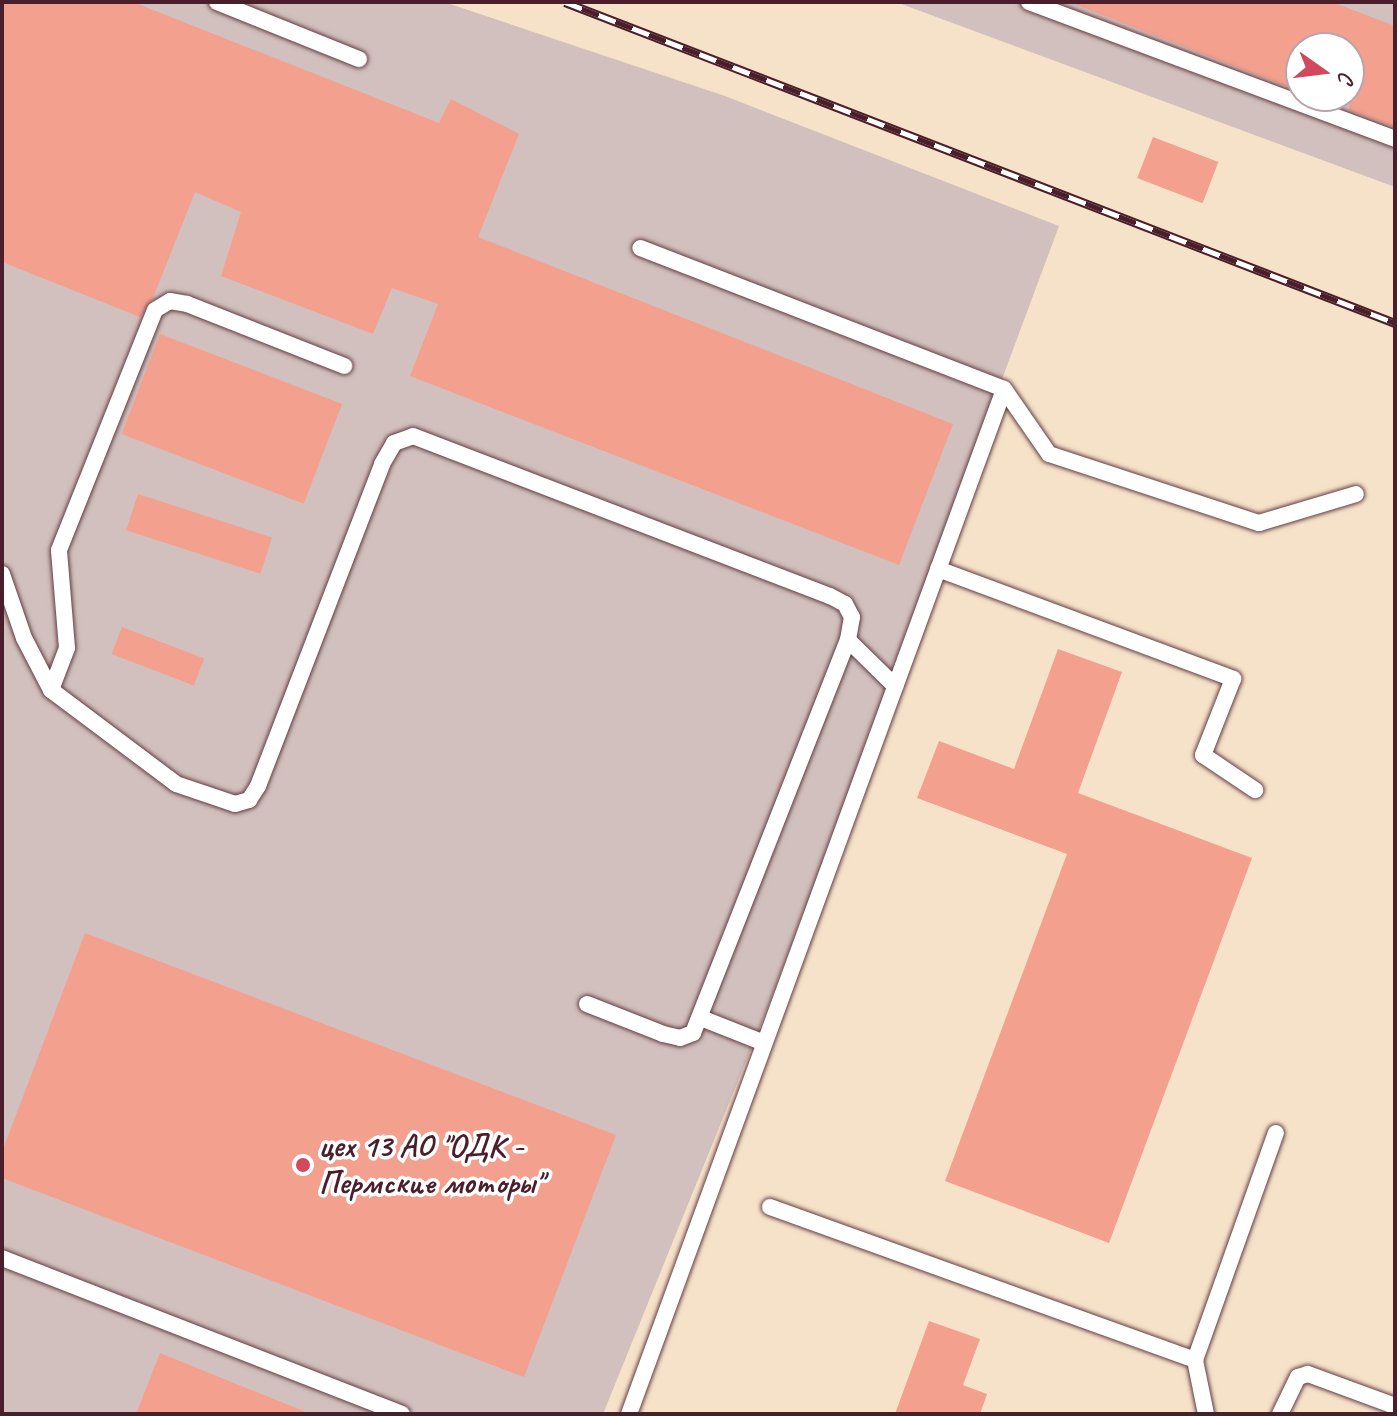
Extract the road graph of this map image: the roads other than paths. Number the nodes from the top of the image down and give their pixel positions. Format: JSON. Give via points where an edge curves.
{"nodes":[{"id":1,"x":217,"y":2,"type":"edge"},
{"id":2,"x":1029,"y":2,"type":"edge"},
{"id":3,"x":359,"y":59,"type":"dead end"},
{"id":4,"x":1395,"y":139,"type":"edge"},
{"id":5,"x":640,"y":248,"type":"dead end"},
{"id":6,"x":344,"y":366,"type":"dead end"},
{"id":7,"x":1004,"y":389,"type":"junction"},
{"id":8,"x":1356,"y":494,"type":"dead end"},
{"id":9,"x":938,"y":569,"type":"junction"},
{"id":10,"x":2,"y":574,"type":"edge"},
{"id":11,"x":848,"y":640,"type":"junction"},
{"id":12,"x":895,"y":686,"type":"junction"},
{"id":13,"x":51,"y":690,"type":"junction"},
{"id":14,"x":1255,"y":790,"type":"dead end"},
{"id":15,"x":587,"y":1004,"type":"dead end"},
{"id":16,"x":701,"y":1018,"type":"junction"},
{"id":17,"x":764,"y":1043,"type":"junction"},
{"id":18,"x":1276,"y":1133,"type":"dead end"},
{"id":19,"x":770,"y":1207,"type":"dead end"},
{"id":20,"x":2,"y":1258,"type":"edge"},
{"id":21,"x":1195,"y":1360,"type":"junction"},
{"id":22,"x":1395,"y":1406,"type":"edge"},
{"id":23,"x":402,"y":1414,"type":"edge"},
{"id":24,"x":629,"y":1414,"type":"edge"},
{"id":25,"x":1206,"y":1414,"type":"edge"},
{"id":26,"x":1280,"y":1414,"type":"edge"}],
"edges":[{"from":1,"to":3,"type":"lane"},
{"from":2,"to":4,"type":"lane"},
{"from":5,"to":7,"type":"lane"},
{"from":6,"to":13,"type":"lane","via":[[187,304],[170,301],[155,310],[59,550],[67,648]]},
{"from":7,"to":8,"type":"lane","via":[[1049,454],[1259,523]]},
{"from":7,"to":9,"type":"lane"},
{"from":9,"to":12,"type":"lane"},
{"from":9,"to":14,"type":"lane","via":[[1233,679],[1203,755]]},
{"from":10,"to":13,"type":"lane","via":[[24,638]]},
{"from":11,"to":12,"type":"lane"},
{"from":11,"to":13,"type":"lane","via":[[852,617],[845,604],[830,596],[413,436],[394,443],[382,464],[249,800],[219,801],[176,784]]},
{"from":11,"to":16,"type":"lane"},
{"from":12,"to":17,"type":"lane"},
{"from":15,"to":16,"type":"lane","via":[[680,1038],[693,1033]]},
{"from":16,"to":17,"type":"lane"},
{"from":17,"to":24,"type":"lane"},
{"from":18,"to":21,"type":"lane"},
{"from":19,"to":21,"type":"lane"},
{"from":20,"to":23,"type":"lane"},
{"from":21,"to":25,"type":"lane"},
{"from":22,"to":26,"type":"lane","via":[[1308,1374],[1298,1377]]}]}
